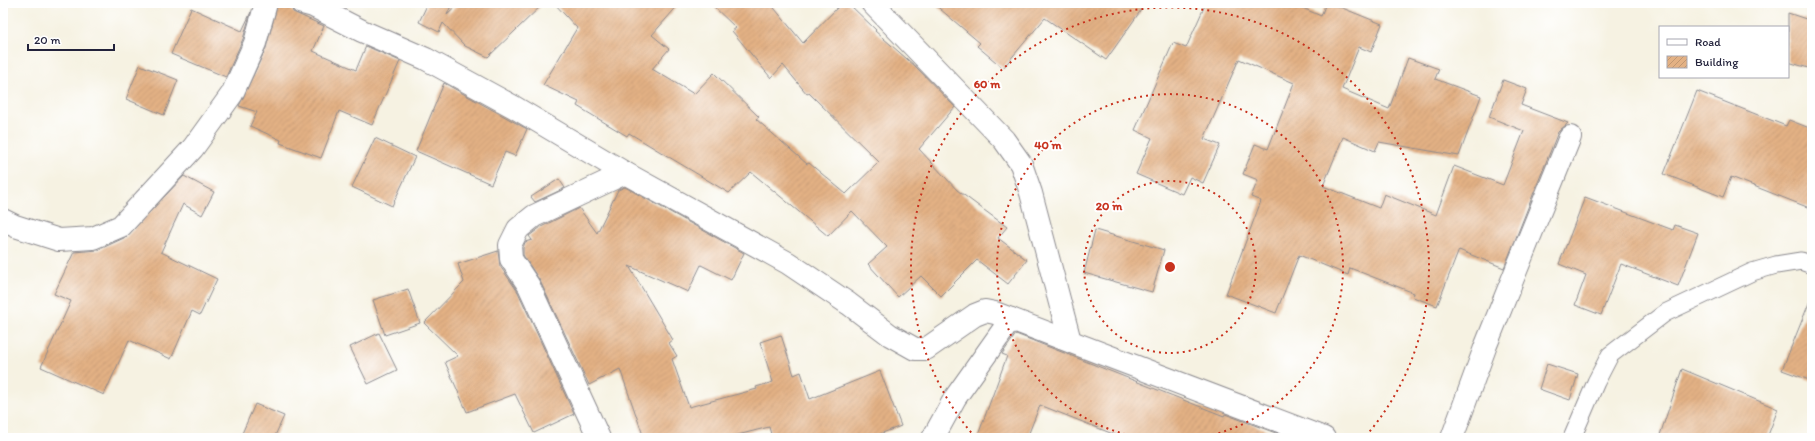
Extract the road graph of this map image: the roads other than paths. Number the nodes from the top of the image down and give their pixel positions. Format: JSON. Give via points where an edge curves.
{"nodes":[{"id":1,"x":266,"y":3,"type":"edge"},
{"id":2,"x":302,"y":3,"type":"edge"},
{"id":3,"x":872,"y":3,"type":"edge"},
{"id":4,"x":1570,"y":136,"type":"dead end"},
{"id":5,"x":625,"y":174,"type":"junction"},
{"id":6,"x":3,"y":220,"type":"edge"},
{"id":7,"x":1812,"y":265,"type":"edge"},
{"id":8,"x":1011,"y":319,"type":"junction"},
{"id":9,"x":1070,"y":341,"type":"junction"},
{"id":10,"x":599,"y":438,"type":"edge"},
{"id":11,"x":933,"y":438,"type":"edge"},
{"id":12,"x":1324,"y":438,"type":"edge"},
{"id":13,"x":1452,"y":438,"type":"edge"},
{"id":14,"x":1572,"y":438,"type":"edge"}],
"edges":[{"from":1,"to":6,"type":"street","via":[[255,43],[232,94],[193,148],[121,226],[93,238],[59,240]]},
{"from":2,"to":5,"type":"street","via":[[426,59],[514,107]]},
{"from":3,"to":9,"type":"street","via":[[1004,140],[1022,164]]},
{"from":4,"to":13,"type":"street","via":[[1486,345]]},
{"from":5,"to":8,"type":"street","via":[[788,263],[890,335],[915,349],[926,348],[974,315],[985,311]]},
{"from":5,"to":10,"type":"street","via":[[534,216],[518,228],[510,245],[511,259],[529,286]]},
{"from":7,"to":14,"type":"lane","via":[[1800,261],[1752,272],[1665,314],[1610,355]]},
{"from":8,"to":9,"type":"street"},
{"from":8,"to":11,"type":"street","via":[[955,398]]},
{"from":9,"to":12,"type":"street"}]}
